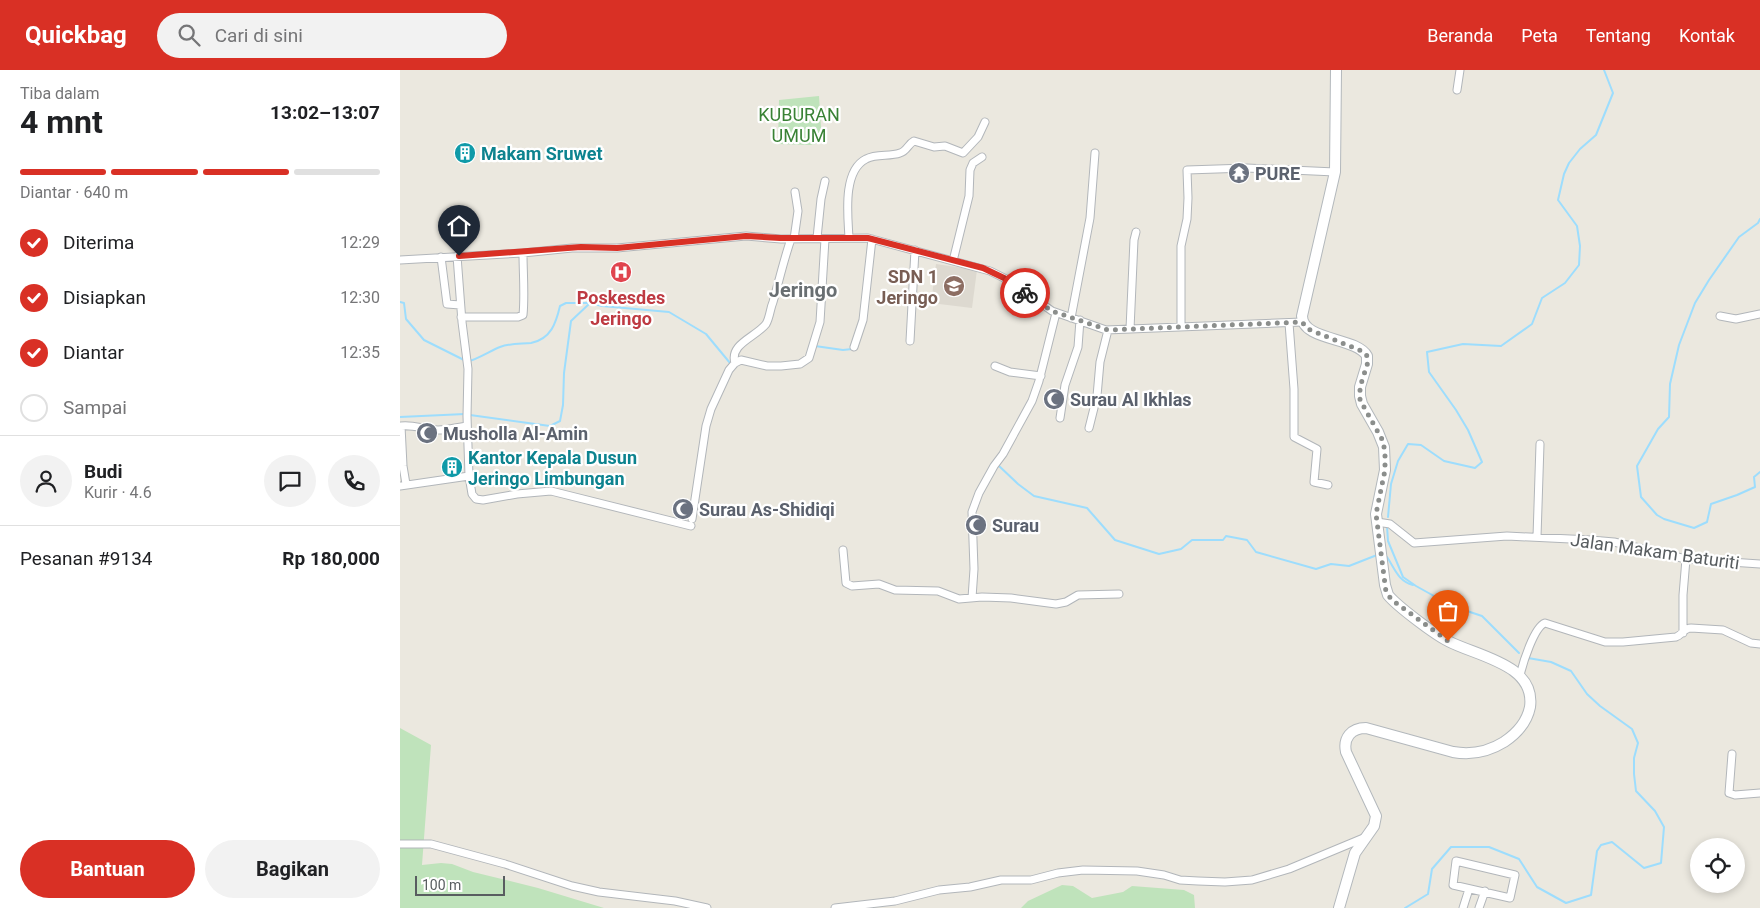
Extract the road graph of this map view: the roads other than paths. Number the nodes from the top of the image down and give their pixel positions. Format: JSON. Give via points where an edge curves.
{"nodes":[{"id":1,"x":1336,"y":70,"type":"edge"},
{"id":2,"x":1460,"y":70,"type":"edge"},
{"id":3,"x":1457,"y":90,"type":"dead end"},
{"id":4,"x":985,"y":122,"type":"dead end"},
{"id":5,"x":1094,"y":153,"type":"dead end"},
{"id":6,"x":982,"y":157,"type":"dead end"},
{"id":7,"x":1335,"y":172,"type":"junction"},
{"id":8,"x":825,"y":181,"type":"dead end"},
{"id":9,"x":795,"y":192,"type":"dead end"},
{"id":10,"x":1136,"y":232,"type":"dead end"},
{"id":11,"x":849,"y":238,"type":"junction"},
{"id":12,"x":793,"y":239,"type":"junction"},
{"id":13,"x":821,"y":239,"type":"junction"},
{"id":14,"x":872,"y":239,"type":"junction"},
{"id":15,"x":915,"y":250,"type":"junction"},
{"id":16,"x":523,"y":253,"type":"junction"},
{"id":17,"x":457,"y":256,"type":"junction"},
{"id":18,"x":441,"y":257,"type":"junction"},
{"id":19,"x":400,"y":260,"type":"edge"},
{"id":20,"x":953,"y":260,"type":"junction"},
{"id":21,"x":460,"y":304,"type":"junction"},
{"id":22,"x":1056,"y":313,"type":"junction"},
{"id":23,"x":1760,"y":314,"type":"edge"},
{"id":24,"x":1720,"y":316,"type":"dead end"},
{"id":25,"x":462,"y":317,"type":"junction"},
{"id":26,"x":1072,"y":318,"type":"junction"},
{"id":27,"x":1080,"y":320,"type":"junction"},
{"id":28,"x":1302,"y":322,"type":"junction"},
{"id":29,"x":1289,"y":323,"type":"junction"},
{"id":30,"x":1181,"y":326,"type":"junction"},
{"id":31,"x":1130,"y":329,"type":"junction"},
{"id":32,"x":1108,"y":330,"type":"junction"},
{"id":33,"x":910,"y":341,"type":"dead end"},
{"id":34,"x":854,"y":347,"type":"dead end"},
{"id":35,"x":735,"y":363,"type":"junction"},
{"id":36,"x":995,"y":366,"type":"dead end"},
{"id":37,"x":1040,"y":376,"type":"junction"},
{"id":38,"x":1060,"y":418,"type":"dead end"},
{"id":39,"x":467,"y":426,"type":"junction"},
{"id":40,"x":1089,"y":428,"type":"dead end"},
{"id":41,"x":1540,"y":444,"type":"dead end"},
{"id":42,"x":469,"y":476,"type":"junction"},
{"id":43,"x":403,"y":485,"type":"edge"},
{"id":44,"x":1328,"y":485,"type":"dead end"},
{"id":45,"x":1377,"y":522,"type":"junction"},
{"id":46,"x":1537,"y":537,"type":"junction"},
{"id":47,"x":844,"y":550,"type":"dead end"},
{"id":48,"x":1686,"y":559,"type":"junction"},
{"id":49,"x":1760,"y":564,"type":"edge"},
{"id":50,"x":1120,"y":594,"type":"dead end"},
{"id":51,"x":972,"y":598,"type":"junction"},
{"id":52,"x":1683,"y":633,"type":"junction"},
{"id":53,"x":1760,"y":644,"type":"edge"},
{"id":54,"x":1520,"y":675,"type":"junction"},
{"id":55,"x":1732,"y":754,"type":"dead end"},
{"id":56,"x":1760,"y":793,"type":"edge"},
{"id":57,"x":1366,"y":837,"type":"junction"},
{"id":58,"x":400,"y":844,"type":"edge"},
{"id":59,"x":1469,"y":889,"type":"junction"},
{"id":60,"x":1485,"y":892,"type":"junction"},
{"id":61,"x":707,"y":908,"type":"edge"},
{"id":62,"x":835,"y":908,"type":"edge"},
{"id":63,"x":1339,"y":908,"type":"edge"},
{"id":64,"x":1463,"y":908,"type":"edge"},
{"id":65,"x":1479,"y":908,"type":"edge"}],
"edges":[{"from":1,"to":7,"type":"street"},
{"from":2,"to":3,"type":"street"},
{"from":4,"to":11,"type":"street","via":[[978,137],[962,153],[945,146],[934,147],[914,141],[901,153],[874,156],[861,162],[848,190]]},
{"from":5,"to":26,"type":"street","via":[[1090,218]]},
{"from":6,"to":20,"type":"street","via":[[973,163],[970,170],[969,196]]},
{"from":7,"to":28,"type":"street"},
{"from":7,"to":30,"type":"street","via":[[1247,168],[1187,170]]},
{"from":8,"to":13,"type":"street","via":[[821,199]]},
{"from":9,"to":12,"type":"street","via":[[798,211]]},
{"from":10,"to":31,"type":"street"},
{"from":11,"to":13,"type":"street"},
{"from":11,"to":14,"type":"street"},
{"from":12,"to":13,"type":"street"},
{"from":12,"to":16,"type":"street","via":[[746,236]]},
{"from":12,"to":35,"type":"street","via":[[782,266],[769,318],[761,330],[734,353]]},
{"from":13,"to":35,"type":"street","via":[[820,322],[808,359],[800,364],[781,366],[745,360]]},
{"from":14,"to":15,"type":"street"},
{"from":14,"to":34,"type":"street","via":[[863,320]]},
{"from":15,"to":20,"type":"street"},
{"from":15,"to":33,"type":"street"},
{"from":16,"to":17,"type":"street"},
{"from":16,"to":25,"type":"street","via":[[523,315]]},
{"from":17,"to":18,"type":"street"},
{"from":17,"to":21,"type":"street"},
{"from":18,"to":19,"type":"street"},
{"from":18,"to":21,"type":"street","via":[[447,304]]},
{"from":20,"to":22,"type":"street","via":[[997,274]]},
{"from":21,"to":25,"type":"street"},
{"from":22,"to":26,"type":"street"},
{"from":22,"to":37,"type":"street"},
{"from":23,"to":24,"type":"street","via":[[1736,319]]},
{"from":25,"to":39,"type":"street","via":[[468,369]]},
{"from":26,"to":27,"type":"street"},
{"from":27,"to":32,"type":"street"},
{"from":27,"to":38,"type":"street","via":[[1078,346],[1065,385]]},
{"from":28,"to":29,"type":"street"},
{"from":28,"to":45,"type":"street","via":[[1308,329],[1361,349],[1367,356],[1360,396],[1383,441],[1386,460]]},
{"from":29,"to":30,"type":"street"},
{"from":29,"to":44,"type":"street","via":[[1294,437],[1317,449],[1314,482]]},
{"from":30,"to":31,"type":"street"},
{"from":31,"to":32,"type":"street"},
{"from":32,"to":40,"type":"street"},
{"from":35,"to":42,"type":"street","via":[[708,418],[692,522],[551,491],[476,499]]},
{"from":36,"to":37,"type":"street","via":[[1010,372]]},
{"from":37,"to":51,"type":"street","via":[[1028,411],[979,493],[972,512]]},
{"from":39,"to":42,"type":"street"},
{"from":39,"to":43,"type":"street","via":[[438,430],[401,426]]},
{"from":41,"to":46,"type":"street"},
{"from":42,"to":43,"type":"street"},
{"from":45,"to":46,"type":"street","name":"Jalan Makam Baturiti","via":[[1390,524],[1414,543]]},
{"from":45,"to":54,"type":"street","via":[[1385,589],[1390,598],[1442,637]]},
{"from":46,"to":48,"type":"street","name":"Jalan Makam Baturiti","via":[[1614,542]]},
{"from":47,"to":51,"type":"street","via":[[846,583],[852,586],[879,584],[895,590],[938,591],[959,599]]},
{"from":48,"to":49,"type":"street","name":"Jalan Makam Baturiti"},
{"from":48,"to":52,"type":"street","via":[[1682,595]]},
{"from":50,"to":51,"type":"street","via":[[1078,595],[1056,604],[1026,598]]},
{"from":52,"to":53,"type":"street","via":[[1690,628],[1723,630]]},
{"from":52,"to":54,"type":"street","via":[[1676,637],[1611,642],[1544,623],[1529,648]]},
{"from":54,"to":57,"type":"street","via":[[1530,699],[1526,719],[1510,738],[1486,750],[1452,752],[1366,728],[1349,734],[1346,752],[1376,816]]},
{"from":55,"to":56,"type":"street","via":[[1730,793]]},
{"from":57,"to":62,"type":"street","via":[[1289,869],[1252,880],[1180,880],[1136,871],[1083,870],[1031,880],[1001,880],[939,890],[903,900]]},
{"from":57,"to":63,"type":"street","via":[[1355,853]]},
{"from":58,"to":61,"type":"street","via":[[431,844],[599,892]]},
{"from":59,"to":60,"type":"street"},
{"from":59,"to":60,"type":"street","via":[[1453,885],[1456,861],[1515,874],[1510,898]]},
{"from":59,"to":64,"type":"street"},
{"from":60,"to":65,"type":"street"}]}
